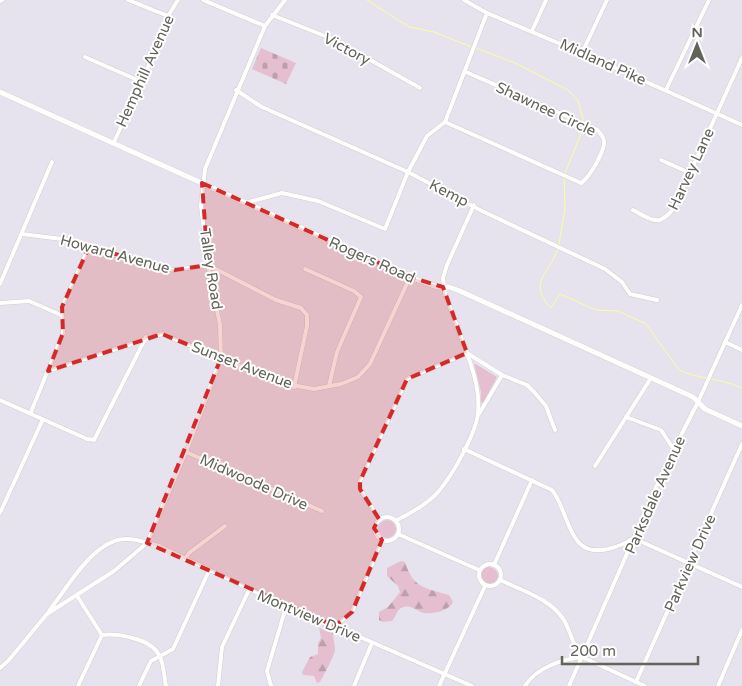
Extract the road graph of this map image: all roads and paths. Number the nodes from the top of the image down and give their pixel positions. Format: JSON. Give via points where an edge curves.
{"nodes":[{"id":1,"x":128,"y":0,"type":"edge"},
{"id":2,"x":178,"y":0,"type":"edge"},
{"id":3,"x":203,"y":0,"type":"edge"},
{"id":4,"x":284,"y":0,"type":"edge"},
{"id":5,"x":464,"y":0,"type":"edge"},
{"id":6,"x":480,"y":0,"type":"edge"},
{"id":7,"x":546,"y":0,"type":"edge"},
{"id":8,"x":607,"y":0,"type":"edge"},
{"id":9,"x":709,"y":0,"type":"edge"},
{"id":10,"x":478,"y":6,"type":"junction"},
{"id":11,"x":487,"y":13,"type":"junction"},
{"id":12,"x":272,"y":15,"type":"junction"},
{"id":13,"x":168,"y":16,"type":"junction"},
{"id":14,"x":265,"y":26,"type":"junction"},
{"id":15,"x":532,"y":31,"type":"junction"},
{"id":16,"x":582,"y":53,"type":"junction"},
{"id":17,"x":85,"y":57,"type":"dead end"},
{"id":18,"x":742,"y":58,"type":"edge"},
{"id":19,"x":466,"y":72,"type":"junction"},
{"id":20,"x":142,"y":82,"type":"junction"},
{"id":21,"x":420,"y":88,"type":"dead end"},
{"id":22,"x":236,"y":90,"type":"junction"},
{"id":23,"x":666,"y":90,"type":"junction"},
{"id":24,"x":0,"y":92,"type":"edge"},
{"id":25,"x":716,"y":113,"type":"junction"},
{"id":26,"x":445,"y":122,"type":"junction"},
{"id":27,"x":742,"y":125,"type":"edge"},
{"id":28,"x":114,"y":142,"type":"junction"},
{"id":29,"x":661,"y":160,"type":"dead end"},
{"id":30,"x":52,"y":162,"type":"dead end"},
{"id":31,"x":408,"y":172,"type":"junction"},
{"id":32,"x":690,"y":173,"type":"junction"},
{"id":33,"x":202,"y":183,"type":"junction"},
{"id":34,"x":245,"y":203,"type":"junction"},
{"id":35,"x":474,"y":205,"type":"junction"},
{"id":36,"x":633,"y":210,"type":"dead end"},
{"id":37,"x":22,"y":234,"type":"junction"},
{"id":38,"x":89,"y":247,"type":"junction"},
{"id":39,"x":208,"y":265,"type":"junction"},
{"id":40,"x":305,"y":269,"type":"dead end"},
{"id":41,"x":410,"y":277,"type":"junction"},
{"id":42,"x":0,"y":284,"type":"edge"},
{"id":43,"x":442,"y":287,"type":"junction"},
{"id":44,"x":657,"y":300,"type":"dead end"},
{"id":45,"x":0,"y":303,"type":"edge"},
{"id":46,"x":742,"y":305,"type":"edge"},
{"id":47,"x":61,"y":315,"type":"junction"},
{"id":48,"x":146,"y":338,"type":"junction"},
{"id":49,"x":725,"y":342,"type":"junction"},
{"id":50,"x":742,"y":350,"type":"edge"},
{"id":51,"x":467,"y":353,"type":"junction"},
{"id":52,"x":221,"y":358,"type":"junction"},
{"id":53,"x":48,"y":371,"type":"junction"},
{"id":54,"x":502,"y":375,"type":"junction"},
{"id":55,"x":651,"y":378,"type":"junction"},
{"id":56,"x":294,"y":386,"type":"junction"},
{"id":57,"x":329,"y":386,"type":"junction"},
{"id":58,"x":0,"y":400,"type":"edge"},
{"id":59,"x":698,"y":402,"type":"junction"},
{"id":60,"x":31,"y":412,"type":"junction"},
{"id":61,"x":478,"y":415,"type":"junction"},
{"id":62,"x":626,"y":417,"type":"junction"},
{"id":63,"x":43,"y":419,"type":"junction"},
{"id":64,"x":742,"y":426,"type":"edge"},
{"id":65,"x":555,"y":430,"type":"dead end"},
{"id":66,"x":742,"y":444,"type":"edge"},
{"id":67,"x":464,"y":449,"type":"junction"},
{"id":68,"x":674,"y":450,"type":"junction"},
{"id":69,"x":186,"y":452,"type":"junction"},
{"id":70,"x":595,"y":466,"type":"dead end"},
{"id":71,"x":532,"y":480,"type":"junction"},
{"id":72,"x":322,"y":511,"type":"dead end"},
{"id":73,"x":0,"y":513,"type":"edge"},
{"id":74,"x":379,"y":519,"type":"junction"},
{"id":75,"x":397,"y":520,"type":"junction"},
{"id":76,"x":225,"y":526,"type":"dead end"},
{"id":77,"x":398,"y":534,"type":"junction"},
{"id":78,"x":633,"y":538,"type":"junction"},
{"id":79,"x":382,"y":540,"type":"junction"},
{"id":80,"x":148,"y":543,"type":"junction"},
{"id":81,"x":185,"y":559,"type":"junction"},
{"id":82,"x":690,"y":563,"type":"junction"},
{"id":83,"x":494,"y":564,"type":"junction"},
{"id":84,"x":209,"y":570,"type":"junction"},
{"id":85,"x":479,"y":570,"type":"junction"},
{"id":86,"x":500,"y":580,"type":"junction"},
{"id":87,"x":484,"y":586,"type":"junction"},
{"id":88,"x":742,"y":587,"type":"edge"},
{"id":89,"x":249,"y":590,"type":"junction"},
{"id":90,"x":77,"y":596,"type":"junction"},
{"id":91,"x":286,"y":607,"type":"junction"},
{"id":92,"x":47,"y":614,"type":"junction"},
{"id":93,"x":335,"y":626,"type":"junction"},
{"id":94,"x":742,"y":630,"type":"edge"},
{"id":95,"x":102,"y":636,"type":"junction"},
{"id":96,"x":372,"y":643,"type":"junction"},
{"id":97,"x":160,"y":656,"type":"junction"},
{"id":98,"x":582,"y":657,"type":"junction"},
{"id":99,"x":0,"y":668,"type":"edge"},
{"id":100,"x":445,"y":673,"type":"junction"},
{"id":101,"x":636,"y":682,"type":"junction"},
{"id":102,"x":78,"y":686,"type":"edge"},
{"id":103,"x":139,"y":686,"type":"edge"},
{"id":104,"x":166,"y":686,"type":"edge"},
{"id":105,"x":218,"y":686,"type":"edge"},
{"id":106,"x":271,"y":686,"type":"edge"},
{"id":107,"x":354,"y":686,"type":"edge"},
{"id":108,"x":439,"y":686,"type":"edge"},
{"id":109,"x":472,"y":686,"type":"edge"},
{"id":110,"x":525,"y":686,"type":"edge"},
{"id":111,"x":569,"y":686,"type":"edge"},
{"id":112,"x":645,"y":686,"type":"edge"},
{"id":113,"x":718,"y":686,"type":"edge"}],
"edges":[{"from":1,"to":13,"type":"street"},
{"from":2,"to":13,"type":"street","name":"Hemphill Avenue"},
{"from":3,"to":14,"type":"street"},
{"from":4,"to":12,"type":"street","name":"Talley Road"},
{"from":5,"to":10,"type":"street","name":"Midland Pike"},
{"from":6,"to":10,"type":"street"},
{"from":7,"to":15,"type":"street"},
{"from":8,"to":16,"type":"street"},
{"from":9,"to":23,"type":"street"},
{"from":10,"to":11,"type":"street","name":"Midland Pike"},
{"from":11,"to":15,"type":"street","name":"Midland Pike"},
{"from":11,"to":19,"type":"street"},
{"from":12,"to":14,"type":"street","name":"Talley Road"},
{"from":12,"to":21,"type":"street","name":"Victory","via":[[335,40]]},
{"from":13,"to":20,"type":"street","name":"Hemphill Avenue"},
{"from":14,"to":22,"type":"street","name":"Talley Road"},
{"from":15,"to":16,"type":"street","name":"Midland Pike"},
{"from":16,"to":23,"type":"street","name":"Midland Pike"},
{"from":17,"to":20,"type":"street"},
{"from":18,"to":25,"type":"street","name":"Harvey Lane"},
{"from":19,"to":26,"type":"street"},
{"from":19,"to":26,"type":"street","name":"Shawnee Circle","via":[[596,129],[603,135],[605,144],[588,179],[582,184]]},
{"from":20,"to":28,"type":"street","name":"Hemphill Avenue"},
{"from":22,"to":31,"type":"street","name":"Kemp","via":[[262,107]]},
{"from":22,"to":33,"type":"street","name":"Talley Road"},
{"from":23,"to":25,"type":"street","name":"Midland Pike"},
{"from":24,"to":28,"type":"street","name":"Rogers Road"},
{"from":25,"to":27,"type":"street","name":"Midland Pike"},
{"from":25,"to":32,"type":"street","name":"Harvey Lane"},
{"from":26,"to":31,"type":"street","via":[[427,136]]},
{"from":28,"to":33,"type":"street","name":"Rogers Road"},
{"from":29,"to":32,"type":"street"},
{"from":30,"to":37,"type":"street"},
{"from":31,"to":34,"type":"street","via":[[385,229],[318,201],[282,193]]},
{"from":31,"to":35,"type":"street","name":"Kemp"},
{"from":32,"to":36,"type":"street","name":"Harvey Lane","via":[[674,208],[664,220],[651,220]]},
{"from":33,"to":34,"type":"street","name":"Rogers Road"},
{"from":33,"to":39,"type":"street","name":"Talley Road","via":[[201,206]]},
{"from":34,"to":41,"type":"street","name":"Rogers Road"},
{"from":35,"to":43,"type":"street","via":[[447,265]]},
{"from":35,"to":44,"type":"street","name":"Kemp","via":[[482,212],[605,269],[622,282],[630,294]]},
{"from":37,"to":38,"type":"street","name":"Howard Avenue","via":[[44,235]]},
{"from":37,"to":42,"type":"street"},
{"from":38,"to":39,"type":"street","name":"Howard Avenue","via":[[168,269]]},
{"from":38,"to":47,"type":"street"},
{"from":39,"to":52,"type":"street","name":"Talley Road","via":[[221,331]]},
{"from":39,"to":56,"type":"street","via":[[276,300],[301,308],[307,315]]},
{"from":40,"to":57,"type":"street","via":[[361,297],[337,352]]},
{"from":41,"to":43,"type":"street","name":"Rogers Road"},
{"from":41,"to":57,"type":"street","name":"Sunset Avenue","via":[[370,364],[358,377]]},
{"from":43,"to":51,"type":"street"},
{"from":43,"to":55,"type":"street","name":"Rogers Road","via":[[460,291]]},
{"from":45,"to":47,"type":"street","via":[[29,301]]},
{"from":46,"to":49,"type":"street","name":"Parksdale Avenue"},
{"from":47,"to":53,"type":"street","via":[[63,333]]},
{"from":48,"to":52,"type":"street","name":"Sunset Avenue","via":[[162,334]]},
{"from":48,"to":53,"type":"street","name":"Sunset Avenue"},
{"from":48,"to":63,"type":"street","via":[[94,440]]},
{"from":49,"to":50,"type":"street"},
{"from":49,"to":59,"type":"street","name":"Parksdale Avenue"},
{"from":51,"to":54,"type":"street"},
{"from":51,"to":61,"type":"street","via":[[476,378]]},
{"from":51,"to":74,"type":"street","via":[[407,379],[360,480],[360,488]]},
{"from":52,"to":56,"type":"street","name":"Sunset Avenue"},
{"from":52,"to":69,"type":"street","name":"Talley Road"},
{"from":53,"to":60,"type":"street"},
{"from":54,"to":61,"type":"street"},
{"from":54,"to":65,"type":"street","via":[[534,392],[546,406]]},
{"from":55,"to":59,"type":"street","name":"Rogers Road"},
{"from":55,"to":62,"type":"street"},
{"from":56,"to":57,"type":"street","name":"Sunset Avenue","via":[[314,389]]},
{"from":58,"to":60,"type":"street"},
{"from":59,"to":64,"type":"street","name":"Rogers Road","via":[[705,409]]},
{"from":59,"to":68,"type":"street","name":"Parksdale Avenue"},
{"from":60,"to":63,"type":"street"},
{"from":61,"to":67,"type":"street"},
{"from":62,"to":68,"type":"street","via":[[661,430]]},
{"from":62,"to":70,"type":"street"},
{"from":63,"to":73,"type":"street"},
{"from":66,"to":82,"type":"street","name":"Parkview Drive"},
{"from":67,"to":71,"type":"street"},
{"from":67,"to":75,"type":"street","via":[[438,493]]},
{"from":68,"to":78,"type":"street","name":"Parksdale Avenue"},
{"from":69,"to":72,"type":"street","name":"Midwoode Drive"},
{"from":69,"to":80,"type":"street","name":"Talley Road"},
{"from":71,"to":78,"type":"street","via":[[552,490],[560,500],[576,540],[586,548],[598,552],[626,544]]},
{"from":71,"to":83,"type":"street"},
{"from":74,"to":75,"type":"street","via":[[389,516]]},
{"from":74,"to":79,"type":"street","via":[[374,528]]},
{"from":75,"to":77,"type":"street"},
{"from":76,"to":81,"type":"street"},
{"from":77,"to":79,"type":"street","via":[[391,541]]},
{"from":77,"to":85,"type":"street"},
{"from":78,"to":82,"type":"street"},
{"from":78,"to":98,"type":"street","name":"Parksdale Avenue","via":[[629,554]]},
{"from":79,"to":93,"type":"street","via":[[352,612]]},
{"from":80,"to":81,"type":"street","name":"Montview Drive"},
{"from":80,"to":90,"type":"street","name":"Talley Road","via":[[114,572]]},
{"from":80,"to":92,"type":"street","name":"Talley Road","via":[[124,539],[95,552]]},
{"from":81,"to":84,"type":"street","name":"Montview Drive"},
{"from":82,"to":88,"type":"street"},
{"from":82,"to":101,"type":"street","name":"Parkview Drive"},
{"from":83,"to":85,"type":"street"},
{"from":83,"to":86,"type":"street","via":[[499,569]]},
{"from":84,"to":89,"type":"street","name":"Montview Drive"},
{"from":84,"to":97,"type":"street","via":[[173,649]]},
{"from":85,"to":87,"type":"street","via":[[478,578]]},
{"from":86,"to":87,"type":"street","via":[[490,587]]},
{"from":86,"to":98,"type":"street","via":[[552,606],[565,622]]},
{"from":87,"to":100,"type":"street"},
{"from":89,"to":91,"type":"street","name":"Montview Drive"},
{"from":89,"to":105,"type":"street","via":[[222,647]]},
{"from":90,"to":92,"type":"street","name":"Talley Road"},
{"from":90,"to":95,"type":"street"},
{"from":91,"to":93,"type":"street","name":"Montview Drive"},
{"from":91,"to":106,"type":"street","via":[[267,671]]},
{"from":92,"to":99,"type":"street","name":"Talley Road"},
{"from":93,"to":96,"type":"street","name":"Montview Drive"},
{"from":94,"to":113,"type":"street"},
{"from":95,"to":97,"type":"street","via":[[111,634],[135,638],[156,650]]},
{"from":95,"to":102,"type":"street"},
{"from":96,"to":100,"type":"street","name":"Montview Drive"},
{"from":96,"to":107,"type":"street"},
{"from":97,"to":103,"type":"street","via":[[150,661]]},
{"from":97,"to":104,"type":"street"},
{"from":98,"to":101,"type":"street"},
{"from":98,"to":110,"type":"street","via":[[542,669]]},
{"from":98,"to":111,"type":"street","name":"Parksdale Avenue"},
{"from":100,"to":108,"type":"street"},
{"from":100,"to":109,"type":"street","name":"Montview Drive"},
{"from":101,"to":112,"type":"street"}]}
